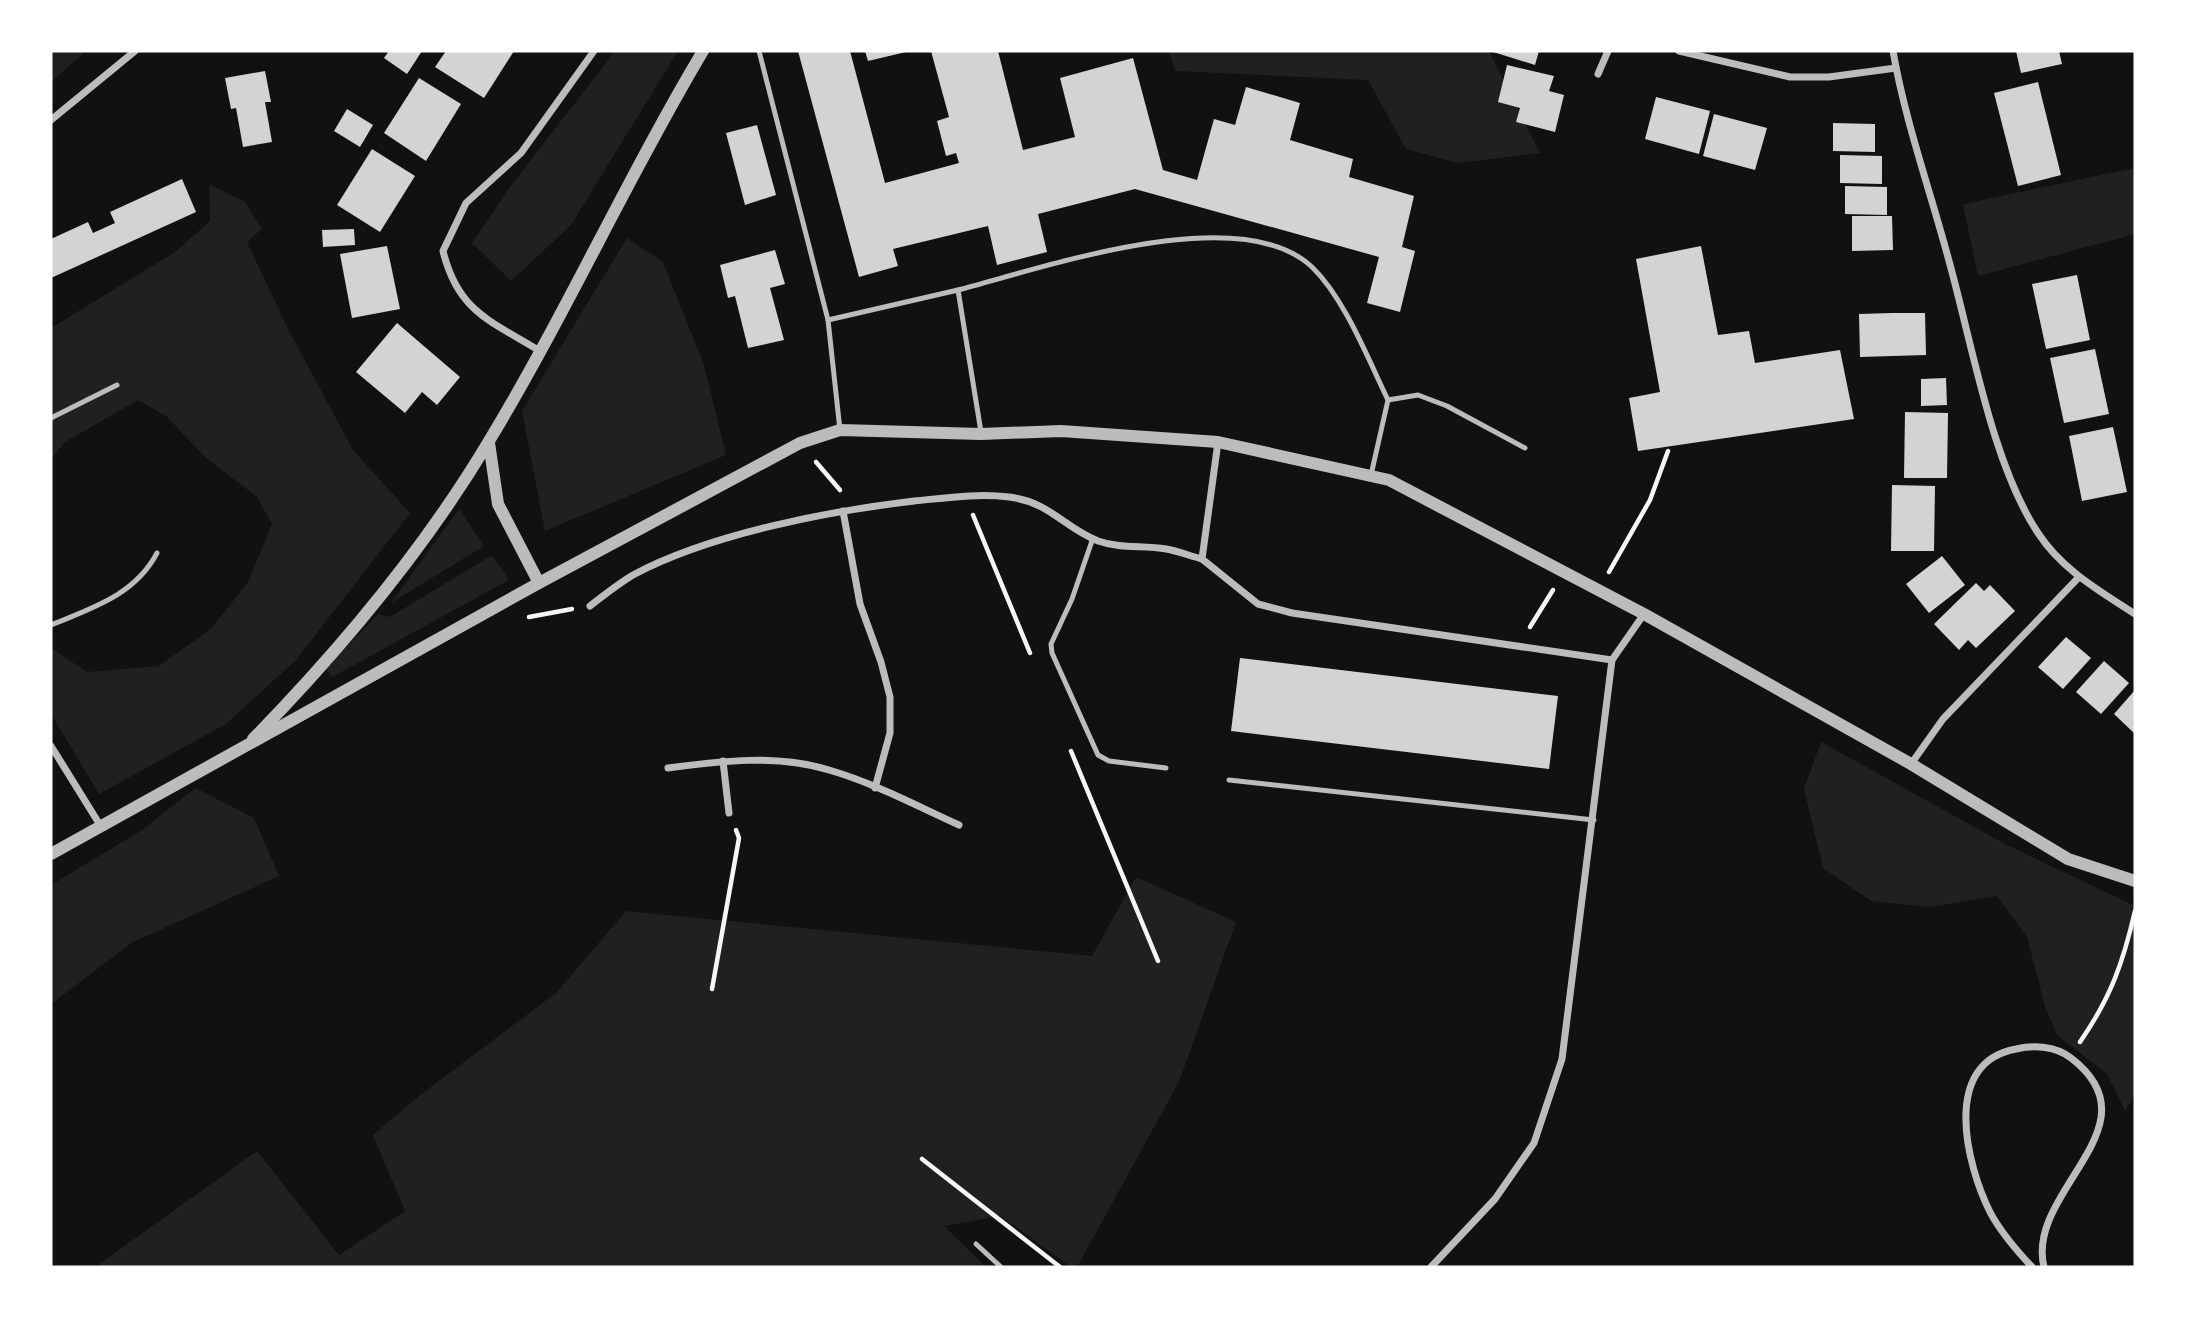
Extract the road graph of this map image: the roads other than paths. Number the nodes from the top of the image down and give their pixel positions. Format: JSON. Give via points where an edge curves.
{"nodes":[{"id":1,"x":135,"y":51,"type":"edge"},
{"id":2,"x":594,"y":51,"type":"edge"},
{"id":3,"x":703,"y":51,"type":"edge"},
{"id":4,"x":759,"y":51,"type":"edge"},
{"id":5,"x":1608,"y":51,"type":"edge"},
{"id":6,"x":1679,"y":51,"type":"edge"},
{"id":7,"x":1893,"y":51,"type":"edge"},
{"id":8,"x":1896,"y":68,"type":"junction"},
{"id":9,"x":1598,"y":74,"type":"dead end"},
{"id":10,"x":51,"y":120,"type":"edge"},
{"id":11,"x":958,"y":290,"type":"junction"},
{"id":12,"x":828,"y":320,"type":"junction"},
{"id":13,"x":540,"y":351,"type":"junction"},
{"id":14,"x":117,"y":385,"type":"dead end"},
{"id":15,"x":1388,"y":400,"type":"junction"},
{"id":16,"x":51,"y":418,"type":"edge"},
{"id":17,"x":840,"y":430,"type":"junction"},
{"id":18,"x":981,"y":434,"type":"junction"},
{"id":19,"x":1218,"y":442,"type":"junction"},
{"id":20,"x":489,"y":443,"type":"junction"},
{"id":21,"x":1525,"y":448,"type":"dead end"},
{"id":22,"x":1371,"y":475,"type":"junction"},
{"id":23,"x":843,"y":511,"type":"junction"},
{"id":24,"x":1093,"y":538,"type":"junction"},
{"id":25,"x":157,"y":553,"type":"dead end"},
{"id":26,"x":1202,"y":559,"type":"junction"},
{"id":27,"x":2078,"y":578,"type":"junction"},
{"id":28,"x":538,"y":583,"type":"junction"},
{"id":29,"x":590,"y":606,"type":"dead end"},
{"id":30,"x":1644,"y":614,"type":"junction"},
{"id":31,"x":2135,"y":614,"type":"edge"},
{"id":32,"x":51,"y":625,"type":"edge"},
{"id":33,"x":1612,"y":660,"type":"junction"},
{"id":34,"x":51,"y":746,"type":"edge"},
{"id":35,"x":243,"y":749,"type":"junction"},
{"id":36,"x":723,"y":761,"type":"junction"},
{"id":37,"x":1911,"y":764,"type":"junction"},
{"id":38,"x":668,"y":768,"type":"dead end"},
{"id":39,"x":1166,"y":768,"type":"dead end"},
{"id":40,"x":1229,"y":780,"type":"dead end"},
{"id":41,"x":875,"y":788,"type":"junction"},
{"id":42,"x":729,"y":813,"type":"road end"},
{"id":43,"x":1594,"y":820,"type":"junction"},
{"id":44,"x":100,"y":825,"type":"junction"},
{"id":45,"x":959,"y":825,"type":"dead end"},
{"id":46,"x":51,"y":854,"type":"edge"},
{"id":47,"x":2135,"y":881,"type":"edge"},
{"id":48,"x":976,"y":1244,"type":"dead end"},
{"id":49,"x":1001,"y":1267,"type":"edge"},
{"id":50,"x":1431,"y":1267,"type":"edge"},
{"id":51,"x":2032,"y":1267,"type":"edge"},
{"id":52,"x":2045,"y":1267,"type":"edge"}],
"edges":[{"from":1,"to":10,"type":"street"},
{"from":2,"to":13,"type":"street","via":[[521,153],[466,202],[443,251],[450,279],[467,303]]},
{"from":3,"to":13,"type":"street"},
{"from":4,"to":12,"type":"lane"},
{"from":5,"to":9,"type":"street"},
{"from":6,"to":8,"type":"street","via":[[1790,77]]},
{"from":7,"to":8,"type":"street"},
{"from":8,"to":27,"type":"street","via":[[2007,471],[2039,536]]},
{"from":11,"to":12,"type":"lane"},
{"from":11,"to":15,"type":"lane","via":[[1142,242],[1233,238],[1265,242],[1312,267],[1355,332]]},
{"from":11,"to":18,"type":"lane"},
{"from":12,"to":17,"type":"lane"},
{"from":13,"to":20,"type":"street"},
{"from":14,"to":16,"type":"lane"},
{"from":15,"to":21,"type":"lane","via":[[1418,395]]},
{"from":15,"to":22,"type":"lane"},
{"from":17,"to":18,"type":"street"},
{"from":17,"to":28,"type":"street","via":[[800,443]]},
{"from":18,"to":19,"type":"street","via":[[1061,430]]},
{"from":19,"to":22,"type":"street"},
{"from":19,"to":26,"type":"street"},
{"from":20,"to":28,"type":"street","via":[[498,505]]},
{"from":20,"to":35,"type":"street","via":[[374,604]]},
{"from":22,"to":30,"type":"street","via":[[1389,480]]},
{"from":23,"to":24,"type":"street","via":[[948,497],[1009,497],[1049,509]]},
{"from":23,"to":29,"type":"street","via":[[762,530],[658,564]]},
{"from":23,"to":41,"type":"street","via":[[860,604],[890,697],[890,733]]},
{"from":24,"to":26,"type":"street","via":[[1133,548],[1164,548]]},
{"from":24,"to":39,"type":"lane","via":[[1056,631],[1052,653],[1098,755],[1109,761]]},
{"from":25,"to":32,"type":"lane","via":[[132,584],[105,605]]},
{"from":26,"to":33,"type":"street","via":[[1258,604],[1292,613]]},
{"from":27,"to":31,"type":"street"},
{"from":27,"to":37,"type":"street","via":[[1943,719]]},
{"from":28,"to":35,"type":"street"},
{"from":30,"to":33,"type":"street"},
{"from":30,"to":37,"type":"street"},
{"from":33,"to":43,"type":"street"},
{"from":34,"to":44,"type":"street"},
{"from":35,"to":44,"type":"street"},
{"from":36,"to":38,"type":"street"},
{"from":36,"to":41,"type":"street","via":[[806,764]]},
{"from":36,"to":42,"type":"street"},
{"from":37,"to":47,"type":"street","via":[[2068,859]]},
{"from":40,"to":43,"type":"lane"},
{"from":41,"to":45,"type":"street"},
{"from":43,"to":50,"type":"street","via":[[1562,1059],[1534,1143],[1495,1199]]},
{"from":44,"to":46,"type":"street"},
{"from":48,"to":49,"type":"lane"},
{"from":51,"to":52,"type":"street","via":[[2000,1229],[1982,1192],[1967,1134],[1966,1100],[1973,1080],[1986,1064],[2011,1049],[2048,1048],[2070,1057],[2086,1073],[2098,1093],[2101,1112],[2092,1148],[2048,1217],[2041,1249]]}]}
